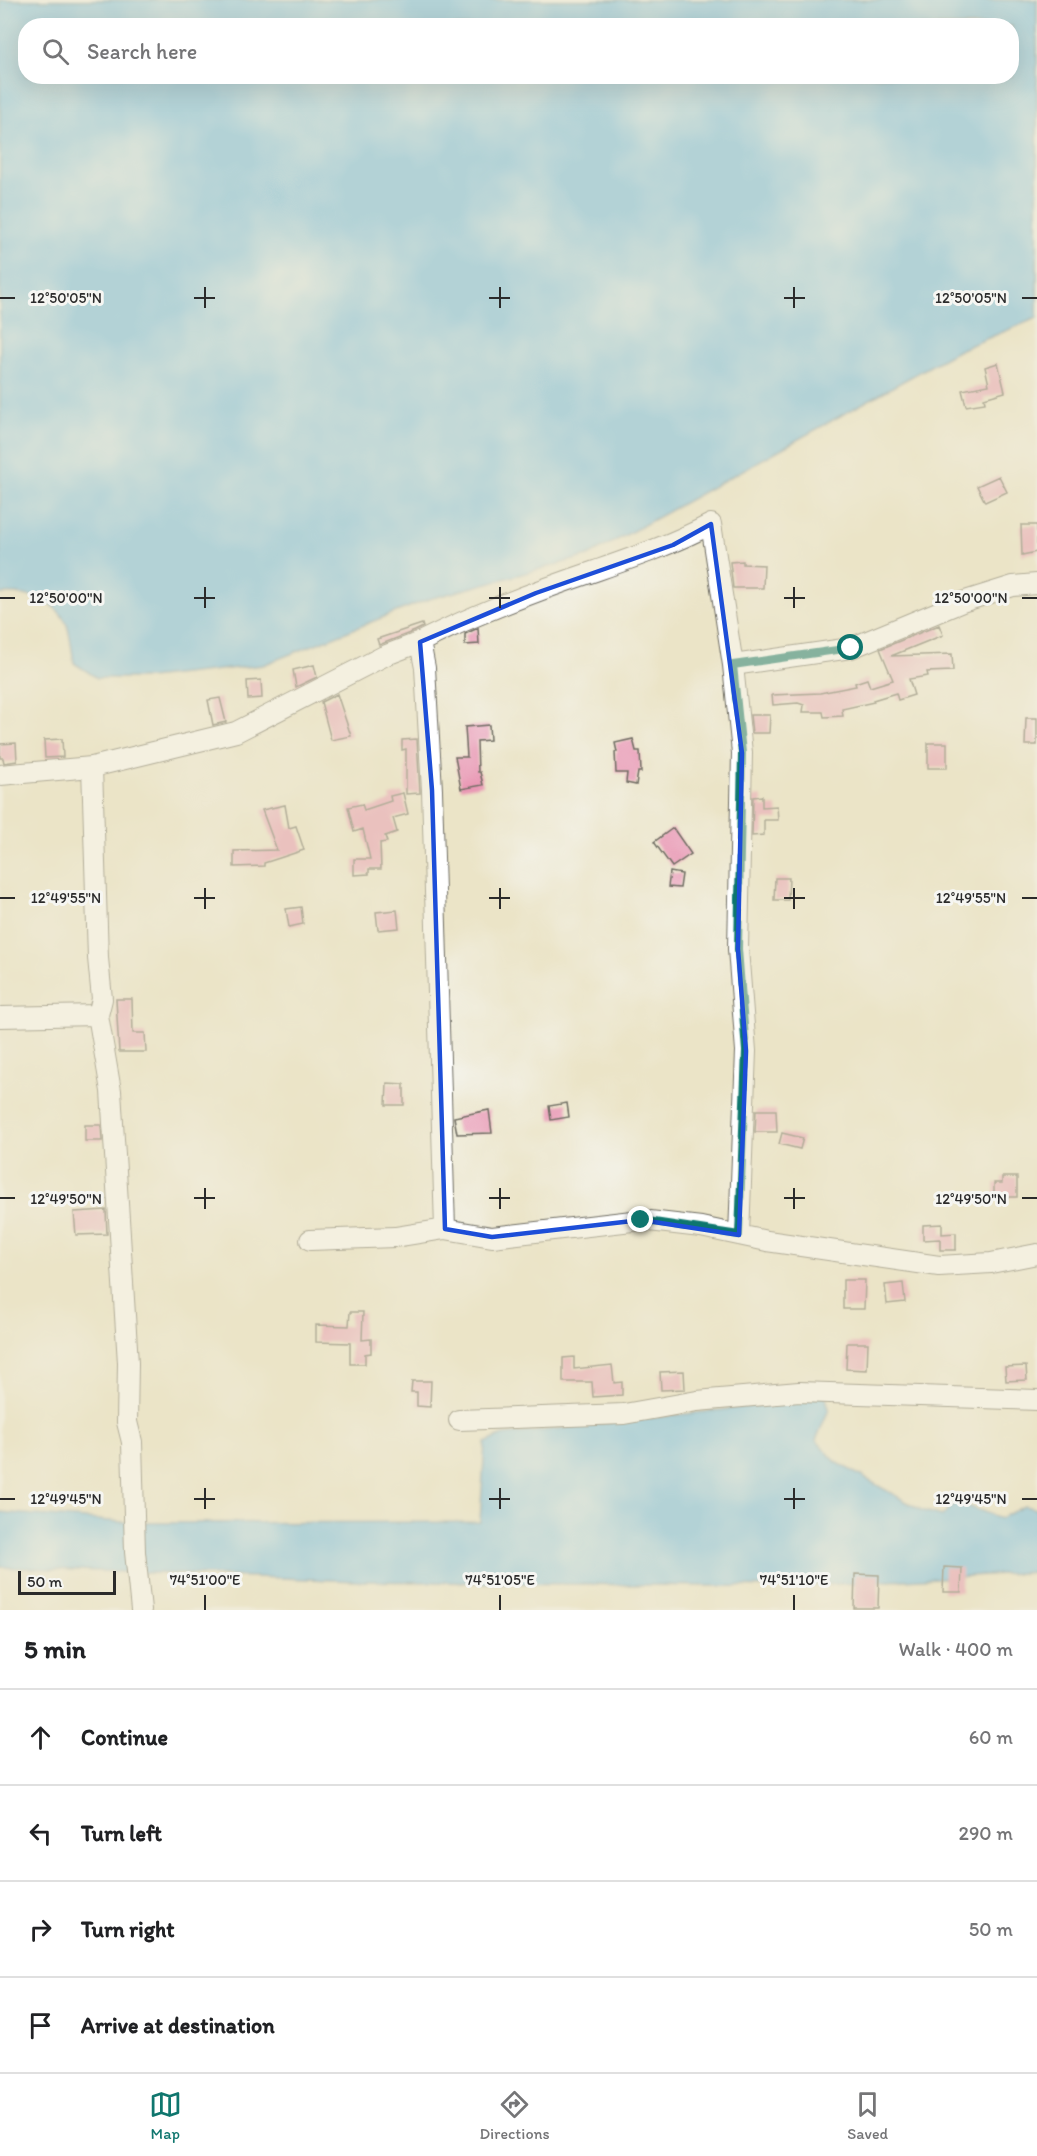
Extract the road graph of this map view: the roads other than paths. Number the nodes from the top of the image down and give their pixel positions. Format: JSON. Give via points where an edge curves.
{"nodes":[{"id":1,"x":1037,"y":584,"type":"edge"},
{"id":2,"x":420,"y":642,"type":"junction"},
{"id":3,"x":733,"y":665,"type":"junction"},
{"id":4,"x":92,"y":767,"type":"junction"},
{"id":5,"x":0,"y":775,"type":"edge"},
{"id":6,"x":98,"y":1015,"type":"junction"},
{"id":7,"x":0,"y":1017,"type":"edge"},
{"id":8,"x":445,"y":1229,"type":"junction"},
{"id":9,"x":739,"y":1235,"type":"junction"},
{"id":10,"x":310,"y":1240,"type":"dead end"},
{"id":11,"x":1037,"y":1254,"type":"edge"},
{"id":12,"x":1037,"y":1400,"type":"edge"},
{"id":13,"x":459,"y":1420,"type":"dead end"},
{"id":14,"x":141,"y":1610,"type":"edge"}],
"edges":[{"from":1,"to":3,"type":"street","via":[[1012,586],[963,602],[851,648]]},
{"from":2,"to":3,"type":"street","via":[[536,592],[673,544],[711,524]]},
{"from":2,"to":4,"type":"street","via":[[384,656],[236,732]]},
{"from":2,"to":8,"type":"street","via":[[432,790]]},
{"from":3,"to":9,"type":"street","via":[[742,753],[738,949],[746,1051]]},
{"from":4,"to":5,"type":"street"},
{"from":4,"to":6,"type":"street","via":[[102,999]]},
{"from":6,"to":7,"type":"street"},
{"from":6,"to":14,"type":"street","via":[[111,1091],[128,1363],[127,1422],[132,1442]]},
{"from":8,"to":9,"type":"street","via":[[492,1237],[641,1220]]},
{"from":8,"to":10,"type":"street","via":[[395,1237]]},
{"from":9,"to":11,"type":"street","via":[[939,1266],[991,1263]]},
{"from":12,"to":13,"type":"street","via":[[799,1392],[697,1401],[624,1414]]}]}
